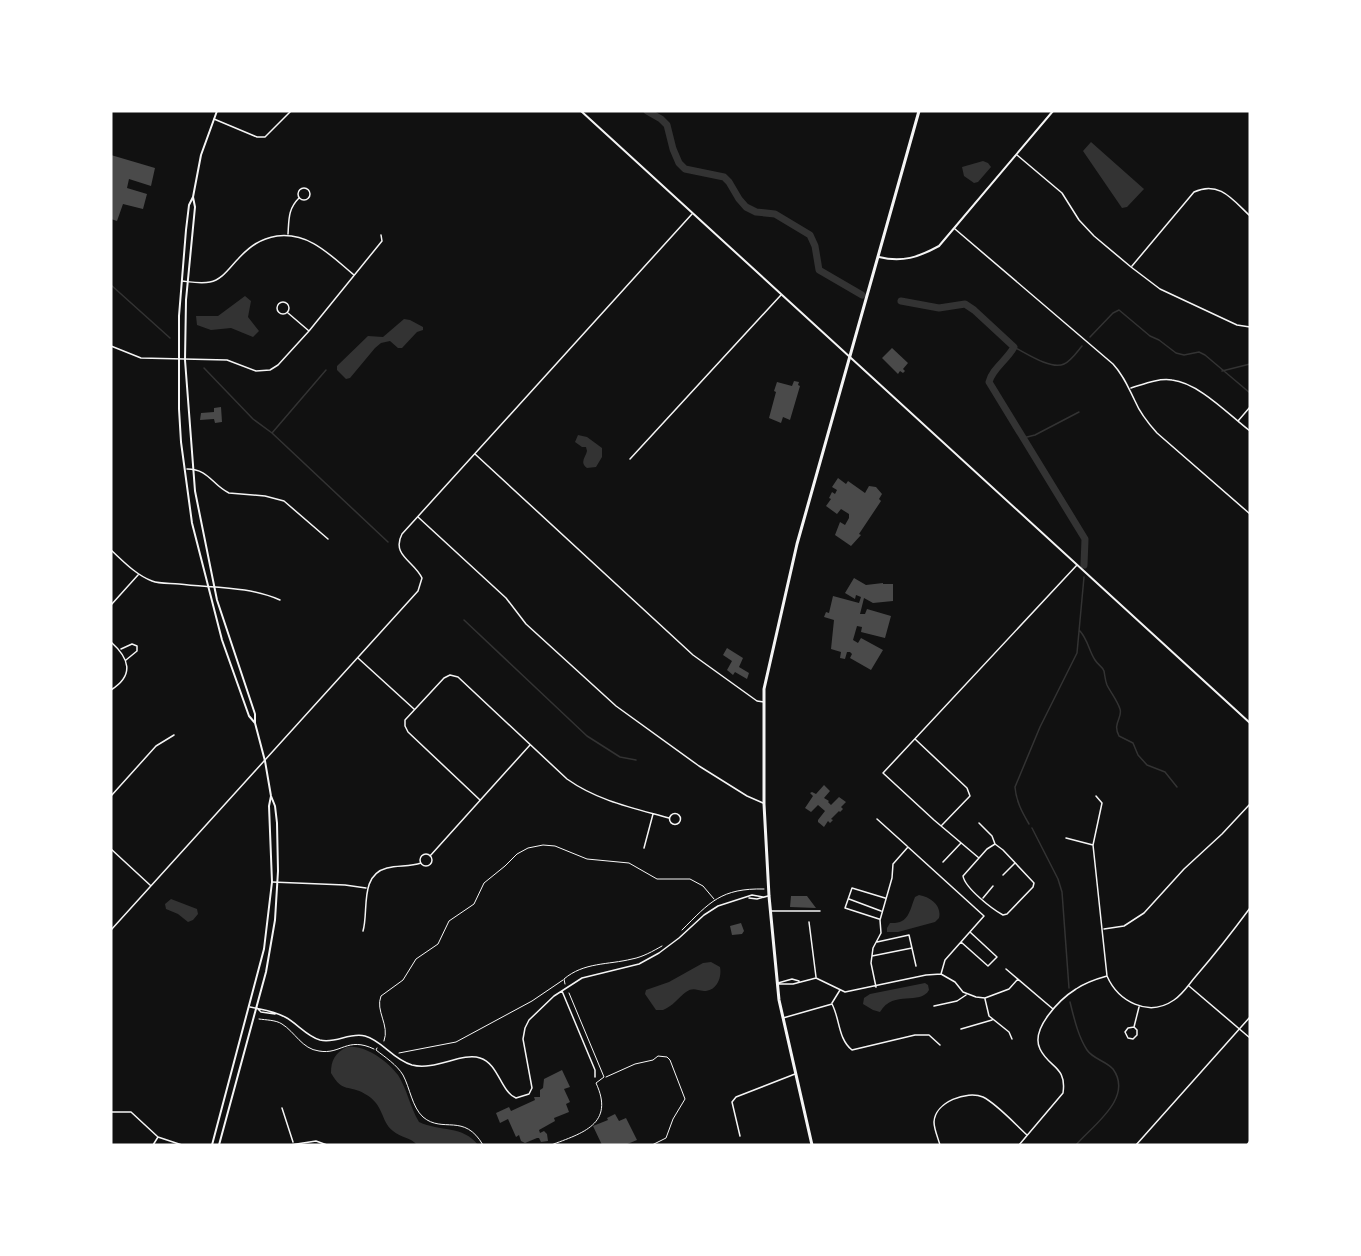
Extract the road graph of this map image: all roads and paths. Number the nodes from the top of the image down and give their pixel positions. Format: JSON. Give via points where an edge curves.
{"nodes":[{"id":1,"x":217,"y":111,"type":"edge"},
{"id":2,"x":291,"y":111,"type":"edge"},
{"id":3,"x":581,"y":111,"type":"edge"},
{"id":4,"x":919,"y":111,"type":"edge"},
{"id":5,"x":1050,"y":112,"type":"edge"},
{"id":6,"x":213,"y":118,"type":"junction"},
{"id":7,"x":1017,"y":155,"type":"junction"},
{"id":8,"x":193,"y":197,"type":"junction"},
{"id":9,"x":299,"y":198,"type":"junction"},
{"id":10,"x":693,"y":213,"type":"junction"},
{"id":11,"x":1250,"y":216,"type":"edge"},
{"id":12,"x":954,"y":229,"type":"junction"},
{"id":13,"x":288,"y":235,"type":"junction"},
{"id":14,"x":381,"y":235,"type":"dead end"},
{"id":15,"x":879,"y":257,"type":"junction"},
{"id":16,"x":1131,"y":267,"type":"junction"},
{"id":17,"x":355,"y":276,"type":"junction"},
{"id":18,"x":181,"y":281,"type":"junction"},
{"id":19,"x":187,"y":282,"type":"junction"},
{"id":20,"x":781,"y":294,"type":"junction"},
{"id":21,"x":287,"y":312,"type":"junction"},
{"id":22,"x":1250,"y":327,"type":"edge"},
{"id":23,"x":309,"y":331,"type":"junction"},
{"id":24,"x":111,"y":346,"type":"edge"},
{"id":25,"x":850,"y":358,"type":"junction"},
{"id":26,"x":178,"y":360,"type":"junction"},
{"id":27,"x":185,"y":360,"type":"junction"},
{"id":28,"x":1130,"y":388,"type":"junction"},
{"id":29,"x":1250,"y":407,"type":"edge"},
{"id":30,"x":1238,"y":421,"type":"junction"},
{"id":31,"x":1250,"y":431,"type":"edge"},
{"id":32,"x":475,"y":453,"type":"junction"},
{"id":33,"x":630,"y":459,"type":"dead end"},
{"id":34,"x":186,"y":469,"type":"junction"},
{"id":35,"x":192,"y":469,"type":"junction"},
{"id":36,"x":1250,"y":514,"type":"edge"},
{"id":37,"x":418,"y":516,"type":"junction"},
{"id":38,"x":328,"y":539,"type":"dead end"},
{"id":39,"x":111,"y":550,"type":"edge"},
{"id":40,"x":1077,"y":565,"type":"junction"},
{"id":41,"x":139,"y":574,"type":"junction"},
{"id":42,"x":208,"y":587,"type":"junction"},
{"id":43,"x":214,"y":588,"type":"junction"},
{"id":44,"x":280,"y":600,"type":"dead end"},
{"id":45,"x":111,"y":605,"type":"edge"},
{"id":46,"x":111,"y":642,"type":"edge"},
{"id":47,"x":119,"y":650,"type":"junction"},
{"id":48,"x":358,"y":658,"type":"junction"},
{"id":49,"x":126,"y":660,"type":"junction"},
{"id":50,"x":111,"y":690,"type":"edge"},
{"id":51,"x":764,"y":702,"type":"junction"},
{"id":52,"x":414,"y":710,"type":"junction"},
{"id":53,"x":255,"y":723,"type":"junction"},
{"id":54,"x":1250,"y":723,"type":"edge"},
{"id":55,"x":174,"y":735,"type":"dead end"},
{"id":56,"x":914,"y":739,"type":"junction"},
{"id":57,"x":530,"y":745,"type":"junction"},
{"id":58,"x":265,"y":761,"type":"junction"},
{"id":59,"x":111,"y":796,"type":"edge"},
{"id":60,"x":271,"y":796,"type":"junction"},
{"id":61,"x":1096,"y":796,"type":"dead end"},
{"id":62,"x":480,"y":800,"type":"junction"},
{"id":63,"x":764,"y":804,"type":"junction"},
{"id":64,"x":1250,"y":804,"type":"edge"},
{"id":65,"x":653,"y":813,"type":"junction"},
{"id":66,"x":669,"y":818,"type":"dead end"},
{"id":67,"x":877,"y":819,"type":"dead end"},
{"id":68,"x":979,"y":823,"type":"dead end"},
{"id":69,"x":941,"y":825,"type":"junction"},
{"id":70,"x":1066,"y":838,"type":"dead end"},
{"id":71,"x":961,"y":842,"type":"junction"},
{"id":72,"x":995,"y":844,"type":"junction"},
{"id":73,"x":1093,"y":845,"type":"junction"},
{"id":74,"x":908,"y":847,"type":"junction"},
{"id":75,"x":644,"y":848,"type":"dead end"},
{"id":76,"x":111,"y":849,"type":"edge"},
{"id":77,"x":430,"y":856,"type":"junction"},
{"id":78,"x":979,"y":858,"type":"junction"},
{"id":79,"x":943,"y":862,"type":"dead end"},
{"id":80,"x":421,"y":863,"type":"junction"},
{"id":81,"x":1015,"y":863,"type":"junction"},
{"id":82,"x":1003,"y":875,"type":"dead end"},
{"id":83,"x":272,"y":882,"type":"junction"},
{"id":84,"x":278,"y":882,"type":"junction"},
{"id":85,"x":151,"y":886,"type":"junction"},
{"id":86,"x":993,"y":886,"type":"dead end"},
{"id":87,"x":367,"y":889,"type":"junction"},
{"id":88,"x":764,"y":889,"type":"dead end"},
{"id":89,"x":769,"y":896,"type":"junction"},
{"id":90,"x":714,"y":899,"type":"junction"},
{"id":91,"x":848,"y":899,"type":"junction"},
{"id":92,"x":886,"y":899,"type":"junction"},
{"id":93,"x":982,"y":899,"type":"junction"},
{"id":94,"x":1250,"y":908,"type":"edge"},
{"id":95,"x":771,"y":911,"type":"junction"},
{"id":96,"x":820,"y":911,"type":"dead end"},
{"id":97,"x":882,"y":911,"type":"junction"},
{"id":98,"x":880,"y":920,"type":"junction"},
{"id":99,"x":809,"y":922,"type":"dead end"},
{"id":100,"x":111,"y":930,"type":"edge"},
{"id":101,"x":1103,"y":930,"type":"junction"},
{"id":102,"x":363,"y":931,"type":"dead end"},
{"id":103,"x":681,"y":932,"type":"dead end"},
{"id":104,"x":969,"y":932,"type":"junction"},
{"id":105,"x":960,"y":942,"type":"junction"},
{"id":106,"x":876,"y":943,"type":"junction"},
{"id":107,"x":665,"y":944,"type":"dead end"},
{"id":108,"x":912,"y":948,"type":"junction"},
{"id":109,"x":871,"y":956,"type":"junction"},
{"id":110,"x":916,"y":966,"type":"dead end"},
{"id":111,"x":1006,"y":969,"type":"dead end"},
{"id":112,"x":941,"y":974,"type":"junction"},
{"id":113,"x":1107,"y":976,"type":"junction"},
{"id":114,"x":816,"y":978,"type":"junction"},
{"id":115,"x":564,"y":979,"type":"junction"},
{"id":116,"x":1018,"y":979,"type":"junction"},
{"id":117,"x":800,"y":981,"type":"junction"},
{"id":118,"x":566,"y":984,"type":"dead end"},
{"id":119,"x":777,"y":984,"type":"junction"},
{"id":120,"x":1189,"y":985,"type":"junction"},
{"id":121,"x":876,"y":987,"type":"junction"},
{"id":122,"x":567,"y":988,"type":"dead end"},
{"id":123,"x":561,"y":990,"type":"junction"},
{"id":124,"x":840,"y":990,"type":"junction"},
{"id":125,"x":967,"y":993,"type":"junction"},
{"id":126,"x":985,"y":998,"type":"junction"},
{"id":127,"x":832,"y":1004,"type":"junction"},
{"id":128,"x":934,"y":1006,"type":"dead end"},
{"id":129,"x":1139,"y":1006,"type":"junction"},
{"id":130,"x":250,"y":1007,"type":"junction"},
{"id":131,"x":257,"y":1008,"type":"junction"},
{"id":132,"x":1054,"y":1010,"type":"junction"},
{"id":133,"x":1250,"y":1017,"type":"edge"},
{"id":134,"x":783,"y":1019,"type":"junction"},
{"id":135,"x":992,"y":1020,"type":"junction"},
{"id":136,"x":1134,"y":1027,"type":"junction"},
{"id":137,"x":961,"y":1029,"type":"dead end"},
{"id":138,"x":1240,"y":1029,"type":"junction"},
{"id":139,"x":1250,"y":1038,"type":"edge"},
{"id":140,"x":1012,"y":1039,"type":"dead end"},
{"id":141,"x":386,"y":1045,"type":"dead end"},
{"id":142,"x":939,"y":1045,"type":"dead end"},
{"id":143,"x":379,"y":1046,"type":"dead end"},
{"id":144,"x":395,"y":1052,"type":"dead end"},
{"id":145,"x":796,"y":1074,"type":"junction"},
{"id":146,"x":596,"y":1077,"type":"dead end"},
{"id":147,"x":604,"y":1077,"type":"junction"},
{"id":148,"x":282,"y":1108,"type":"dead end"},
{"id":149,"x":111,"y":1112,"type":"edge"},
{"id":150,"x":1027,"y":1135,"type":"junction"},
{"id":151,"x":740,"y":1136,"type":"dead end"},
{"id":152,"x":158,"y":1137,"type":"junction"},
{"id":153,"x":563,"y":1141,"type":"junction"},
{"id":154,"x":1250,"y":1141,"type":"edge"},
{"id":155,"x":293,"y":1143,"type":"junction"},
{"id":156,"x":564,"y":1144,"type":"edge"},
{"id":157,"x":153,"y":1145,"type":"edge"},
{"id":158,"x":182,"y":1145,"type":"edge"},
{"id":159,"x":212,"y":1145,"type":"edge"},
{"id":160,"x":219,"y":1145,"type":"edge"},
{"id":161,"x":290,"y":1145,"type":"edge"},
{"id":162,"x":327,"y":1145,"type":"edge"},
{"id":163,"x":483,"y":1145,"type":"edge"},
{"id":164,"x":551,"y":1145,"type":"edge"},
{"id":165,"x":652,"y":1145,"type":"edge"},
{"id":166,"x":812,"y":1145,"type":"edge"},
{"id":167,"x":940,"y":1145,"type":"edge"},
{"id":168,"x":1019,"y":1145,"type":"edge"},
{"id":169,"x":1136,"y":1145,"type":"edge"},
{"id":170,"x":1246,"y":1145,"type":"edge"}],
"edges":[{"from":1,"to":6,"type":"main road"},
{"from":2,"to":6,"type":"street","via":[[264,137]]},
{"from":3,"to":10,"type":"main road"},
{"from":4,"to":15,"type":"main road"},
{"from":5,"to":7,"type":"main road"},
{"from":6,"to":8,"type":"main road"},
{"from":7,"to":12,"type":"main road"},
{"from":7,"to":16,"type":"street","via":[[1062,193],[1079,220]]},
{"from":8,"to":18,"type":"main road"},
{"from":8,"to":19,"type":"main road"},
{"from":9,"to":9,"type":"street","via":[[308,198],[308,188],[300,189]]},
{"from":9,"to":13,"type":"street","via":[[289,215]]},
{"from":10,"to":20,"type":"main road"},
{"from":10,"to":32,"type":"street"},
{"from":11,"to":16,"type":"street","via":[[1216,188],[1204,187],[1194,192]]},
{"from":12,"to":15,"type":"main road","via":[[939,246],[921,256],[904,260]]},
{"from":12,"to":28,"type":"street","via":[[1113,364]]},
{"from":13,"to":17,"type":"street","via":[[322,248]]},
{"from":13,"to":19,"type":"street","via":[[264,238],[248,247],[220,279]]},
{"from":14,"to":17,"type":"street","via":[[382,242]]},
{"from":15,"to":25,"type":"main road"},
{"from":16,"to":22,"type":"street","via":[[1160,289],[1237,325]]},
{"from":17,"to":23,"type":"street"},
{"from":18,"to":19,"type":"street"},
{"from":18,"to":26,"type":"main road"},
{"from":19,"to":27,"type":"main road"},
{"from":20,"to":25,"type":"main road"},
{"from":20,"to":33,"type":"street"},
{"from":21,"to":21,"type":"street","via":[[287,303],[278,304],[278,311]]},
{"from":21,"to":23,"type":"street"},
{"from":23,"to":27,"type":"street","via":[[270,370],[256,370],[227,360]]},
{"from":24,"to":26,"type":"street","via":[[141,358]]},
{"from":25,"to":40,"type":"main road"},
{"from":25,"to":51,"type":"main road","via":[[797,544],[767,669]]},
{"from":26,"to":27,"type":"street"},
{"from":26,"to":34,"type":"main road","via":[[181,442]]},
{"from":27,"to":35,"type":"main road"},
{"from":28,"to":30,"type":"street","via":[[1156,380],[1173,380],[1197,389]]},
{"from":28,"to":36,"type":"street","via":[[1157,433]]},
{"from":29,"to":30,"type":"street"},
{"from":30,"to":31,"type":"street"},
{"from":32,"to":37,"type":"street"},
{"from":32,"to":51,"type":"street","via":[[693,655],[757,701]]},
{"from":34,"to":35,"type":"street"},
{"from":34,"to":42,"type":"main road","via":[[192,523]]},
{"from":35,"to":38,"type":"street","via":[[207,473],[229,493],[284,501]]},
{"from":35,"to":43,"type":"main road"},
{"from":37,"to":48,"type":"street","via":[[402,534],[398,546],[420,574],[420,588]]},
{"from":37,"to":63,"type":"street","via":[[506,598],[525,624],[616,706],[699,766]]},
{"from":39,"to":41,"type":"street"},
{"from":40,"to":54,"type":"main road"},
{"from":40,"to":56,"type":"street"},
{"from":41,"to":42,"type":"street","via":[[151,581]]},
{"from":41,"to":45,"type":"street"},
{"from":42,"to":43,"type":"street"},
{"from":42,"to":53,"type":"main road","via":[[230,664]]},
{"from":43,"to":44,"type":"street","via":[[265,593]]},
{"from":43,"to":53,"type":"main road"},
{"from":46,"to":47,"type":"street"},
{"from":47,"to":49,"type":"street"},
{"from":47,"to":49,"type":"street","via":[[132,644],[137,646],[137,651]]},
{"from":48,"to":52,"type":"street"},
{"from":48,"to":58,"type":"street"},
{"from":49,"to":50,"type":"street","via":[[126,672]]},
{"from":51,"to":63,"type":"main road"},
{"from":52,"to":57,"type":"street","via":[[444,678],[458,677]]},
{"from":52,"to":62,"type":"street","via":[[405,720],[408,732]]},
{"from":53,"to":58,"type":"main road"},
{"from":55,"to":59,"type":"street","via":[[156,746]]},
{"from":56,"to":69,"type":"street","via":[[970,793]]},
{"from":56,"to":69,"type":"street","via":[[884,773]]},
{"from":57,"to":62,"type":"street"},
{"from":57,"to":65,"type":"street","via":[[583,791]]},
{"from":58,"to":60,"type":"main road"},
{"from":58,"to":85,"type":"street"},
{"from":60,"to":83,"type":"main road"},
{"from":60,"to":84,"type":"main road","via":[[277,823]]},
{"from":61,"to":73,"type":"street","via":[[1102,803]]},
{"from":62,"to":77,"type":"street"},
{"from":63,"to":89,"type":"main road"},
{"from":64,"to":101,"type":"street","via":[[1144,913],[1124,926]]},
{"from":65,"to":66,"type":"street"},
{"from":65,"to":75,"type":"street"},
{"from":67,"to":74,"type":"street"},
{"from":68,"to":72,"type":"street"},
{"from":69,"to":71,"type":"street"},
{"from":70,"to":73,"type":"street"},
{"from":71,"to":78,"type":"street"},
{"from":71,"to":79,"type":"street"},
{"from":72,"to":78,"type":"street"},
{"from":72,"to":81,"type":"street"},
{"from":73,"to":101,"type":"street"},
{"from":74,"to":92,"type":"street","via":[[893,864]]},
{"from":74,"to":104,"type":"street","via":[[984,916]]},
{"from":76,"to":85,"type":"street"},
{"from":77,"to":80,"type":"street","via":[[423,855]]},
{"from":77,"to":80,"type":"street","via":[[430,865]]},
{"from":78,"to":93,"type":"street","via":[[963,876],[964,882]]},
{"from":80,"to":87,"type":"street","via":[[380,871]]},
{"from":81,"to":82,"type":"street"},
{"from":81,"to":93,"type":"street","via":[[1034,883],[1033,887],[1007,914]]},
{"from":83,"to":84,"type":"street"},
{"from":83,"to":130,"type":"main road","via":[[262,964]]},
{"from":84,"to":87,"type":"street"},
{"from":84,"to":131,"type":"main road","via":[[271,945]]},
{"from":85,"to":100,"type":"street"},
{"from":86,"to":93,"type":"street"},
{"from":87,"to":102,"type":"street"},
{"from":88,"to":90,"type":"path"},
{"from":89,"to":95,"type":"main road"},
{"from":89,"to":123,"type":"street","via":[[718,906],[666,948],[639,964],[582,978]]},
{"from":90,"to":103,"type":"path"},
{"from":90,"to":141,"type":"path","via":[[690,879],[659,880],[629,863],[587,859],[555,846],[525,849],[484,883],[476,902],[449,921],[437,945],[416,958],[403,980],[381,996],[379,1005],[386,1031],[382,1043]]},
{"from":91,"to":92,"type":"street","via":[[852,888]]},
{"from":91,"to":97,"type":"street"},
{"from":91,"to":98,"type":"street","via":[[845,908]]},
{"from":92,"to":97,"type":"street"},
{"from":94,"to":120,"type":"street"},
{"from":95,"to":96,"type":"street"},
{"from":95,"to":119,"type":"main road"},
{"from":97,"to":98,"type":"street"},
{"from":98,"to":106,"type":"street","via":[[881,933]]},
{"from":99,"to":114,"type":"street"},
{"from":101,"to":113,"type":"street"},
{"from":104,"to":105,"type":"street"},
{"from":104,"to":105,"type":"street","via":[[997,957],[988,966]]},
{"from":105,"to":112,"type":"street","via":[[945,960]]},
{"from":106,"to":108,"type":"street","via":[[909,935]]},
{"from":106,"to":109,"type":"street"},
{"from":107,"to":115,"type":"path","via":[[634,958],[585,968]]},
{"from":108,"to":109,"type":"street"},
{"from":108,"to":110,"type":"street"},
{"from":109,"to":121,"type":"street"},
{"from":111,"to":116,"type":"street"},
{"from":112,"to":121,"type":"street"},
{"from":112,"to":125,"type":"street"},
{"from":113,"to":129,"type":"street","via":[[1116,993]]},
{"from":113,"to":132,"type":"street","via":[[1076,988]]},
{"from":114,"to":117,"type":"street"},
{"from":114,"to":124,"type":"street"},
{"from":115,"to":118,"type":"path"},
{"from":115,"to":144,"type":"path","via":[[456,1042]]},
{"from":116,"to":126,"type":"street","via":[[1009,989]]},
{"from":116,"to":132,"type":"street"},
{"from":117,"to":119,"type":"street"},
{"from":117,"to":119,"type":"street","via":[[792,979]]},
{"from":119,"to":134,"type":"main road"},
{"from":120,"to":129,"type":"street","via":[[1172,1001]]},
{"from":120,"to":138,"type":"street"},
{"from":121,"to":124,"type":"street"},
{"from":122,"to":147,"type":"path"},
{"from":123,"to":131,"type":"street","via":[[525,1028],[523,1039],[531,1091],[516,1098],[491,1065],[480,1058],[412,1065],[364,1036],[318,1040],[286,1017]]},
{"from":123,"to":146,"type":"street"},
{"from":124,"to":127,"type":"street"},
{"from":125,"to":126,"type":"street"},
{"from":125,"to":128,"type":"street","via":[[957,1001]]},
{"from":126,"to":135,"type":"street"},
{"from":127,"to":134,"type":"street"},
{"from":127,"to":142,"type":"street","via":[[842,1036],[852,1050],[915,1035],[929,1035]]},
{"from":129,"to":136,"type":"street"},
{"from":130,"to":131,"type":"street"},
{"from":130,"to":159,"type":"main road"},
{"from":131,"to":160,"type":"main road"},
{"from":132,"to":150,"type":"street","via":[[1039,1028],[1038,1039],[1042,1053],[1063,1075],[1063,1093]]},
{"from":133,"to":138,"type":"street"},
{"from":134,"to":145,"type":"main road"},
{"from":135,"to":137,"type":"street"},
{"from":135,"to":140,"type":"street","via":[[1009,1032]]},
{"from":136,"to":136,"type":"street","via":[[1137,1035],[1128,1038],[1126,1030]]},
{"from":138,"to":139,"type":"street"},
{"from":138,"to":169,"type":"street"},
{"from":143,"to":163,"type":"path","via":[[376,1050],[401,1072],[422,1116],[465,1127]]},
{"from":145,"to":151,"type":"street","via":[[736,1097],[732,1102]]},
{"from":145,"to":166,"type":"main road"},
{"from":147,"to":153,"type":"path","via":[[596,1083],[603,1101],[597,1120],[587,1130]]},
{"from":147,"to":165,"type":"path","via":[[658,1056],[670,1060],[685,1095],[684,1102],[666,1138]]},
{"from":148,"to":155,"type":"street"},
{"from":149,"to":152,"type":"street","via":[[131,1112]]},
{"from":150,"to":167,"type":"street","via":[[983,1097],[967,1096],[945,1104],[937,1113],[934,1122]]},
{"from":150,"to":168,"type":"street"},
{"from":152,"to":157,"type":"street"},
{"from":152,"to":158,"type":"street"},
{"from":153,"to":156,"type":"path"},
{"from":153,"to":164,"type":"path"},
{"from":154,"to":170,"type":"street"},
{"from":155,"to":161,"type":"street"},
{"from":155,"to":162,"type":"street","via":[[316,1141]]}]}
